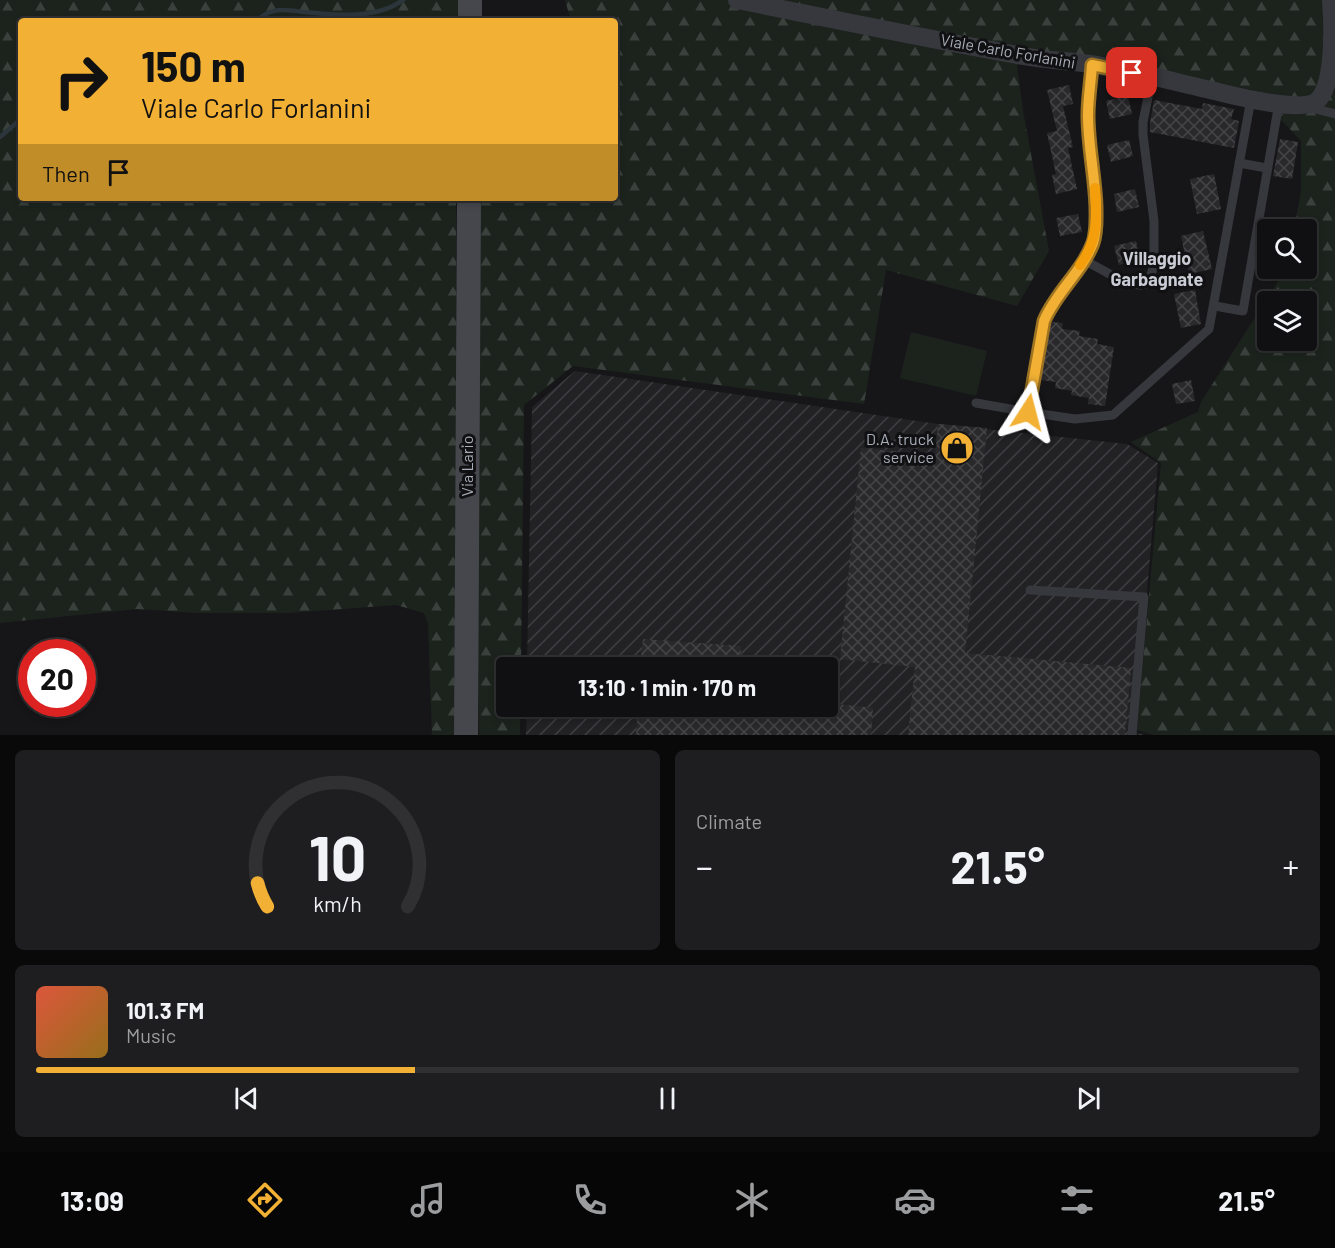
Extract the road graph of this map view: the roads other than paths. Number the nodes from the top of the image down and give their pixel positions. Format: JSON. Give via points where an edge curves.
{"nodes":[{"id":1,"x":737,"y":0,"type":"edge"},
{"id":2,"x":1331,"y":0,"type":"edge"},
{"id":3,"x":1092,"y":65,"type":"junction"},
{"id":4,"x":1152,"y":77,"type":"junction"},
{"id":5,"x":1251,"y":99,"type":"junction"},
{"id":6,"x":1279,"y":103,"type":"junction"},
{"id":7,"x":1301,"y":105,"type":"junction"},
{"id":8,"x":1332,"y":112,"type":"edge"},
{"id":9,"x":1239,"y":163,"type":"junction"},
{"id":10,"x":1268,"y":168,"type":"junction"},
{"id":11,"x":469,"y":201,"type":"edge"},
{"id":12,"x":1084,"y":260,"type":"junction"},
{"id":13,"x":1215,"y":306,"type":"junction"},
{"id":14,"x":976,"y":403,"type":"dead end"},
{"id":15,"x":1028,"y":412,"type":"junction"},
{"id":16,"x":1030,"y":590,"type":"dead end"},
{"id":17,"x":465,"y":735,"type":"edge"},
{"id":18,"x":1132,"y":735,"type":"edge"}],
"edges":[{"from":1,"to":3,"type":"street","name":"Viale Carlo Forlanini","via":[[1026,57]]},
{"from":2,"to":7,"type":"street","via":[[1334,51],[1329,81],[1318,100]]},
{"from":3,"to":4,"type":"street","name":"Viale Carlo Forlanini"},
{"from":3,"to":12,"type":"lane","via":[[1088,115],[1096,228]]},
{"from":4,"to":5,"type":"street","name":"Viale Carlo Forlanini"},
{"from":4,"to":12,"type":"lane","via":[[1143,122],[1154,221],[1150,279],[1140,285],[1126,282]]},
{"from":5,"to":6,"type":"street","name":"Viale Carlo Forlanini"},
{"from":5,"to":9,"type":"lane"},
{"from":6,"to":7,"type":"street","name":"Viale Carlo Forlanini"},
{"from":6,"to":10,"type":"lane"},
{"from":7,"to":8,"type":"lane"},
{"from":9,"to":10,"type":"lane"},
{"from":9,"to":13,"type":"lane"},
{"from":10,"to":13,"type":"lane","via":[[1243,311]]},
{"from":11,"to":17,"type":"street","name":"Via Lario"},
{"from":12,"to":15,"type":"lane","via":[[1044,321]]},
{"from":13,"to":15,"type":"lane","via":[[1209,329],[1113,415],[1075,419]]},
{"from":14,"to":15,"type":"lane"},
{"from":16,"to":18,"type":"lane","via":[[1143,597]]}]}
